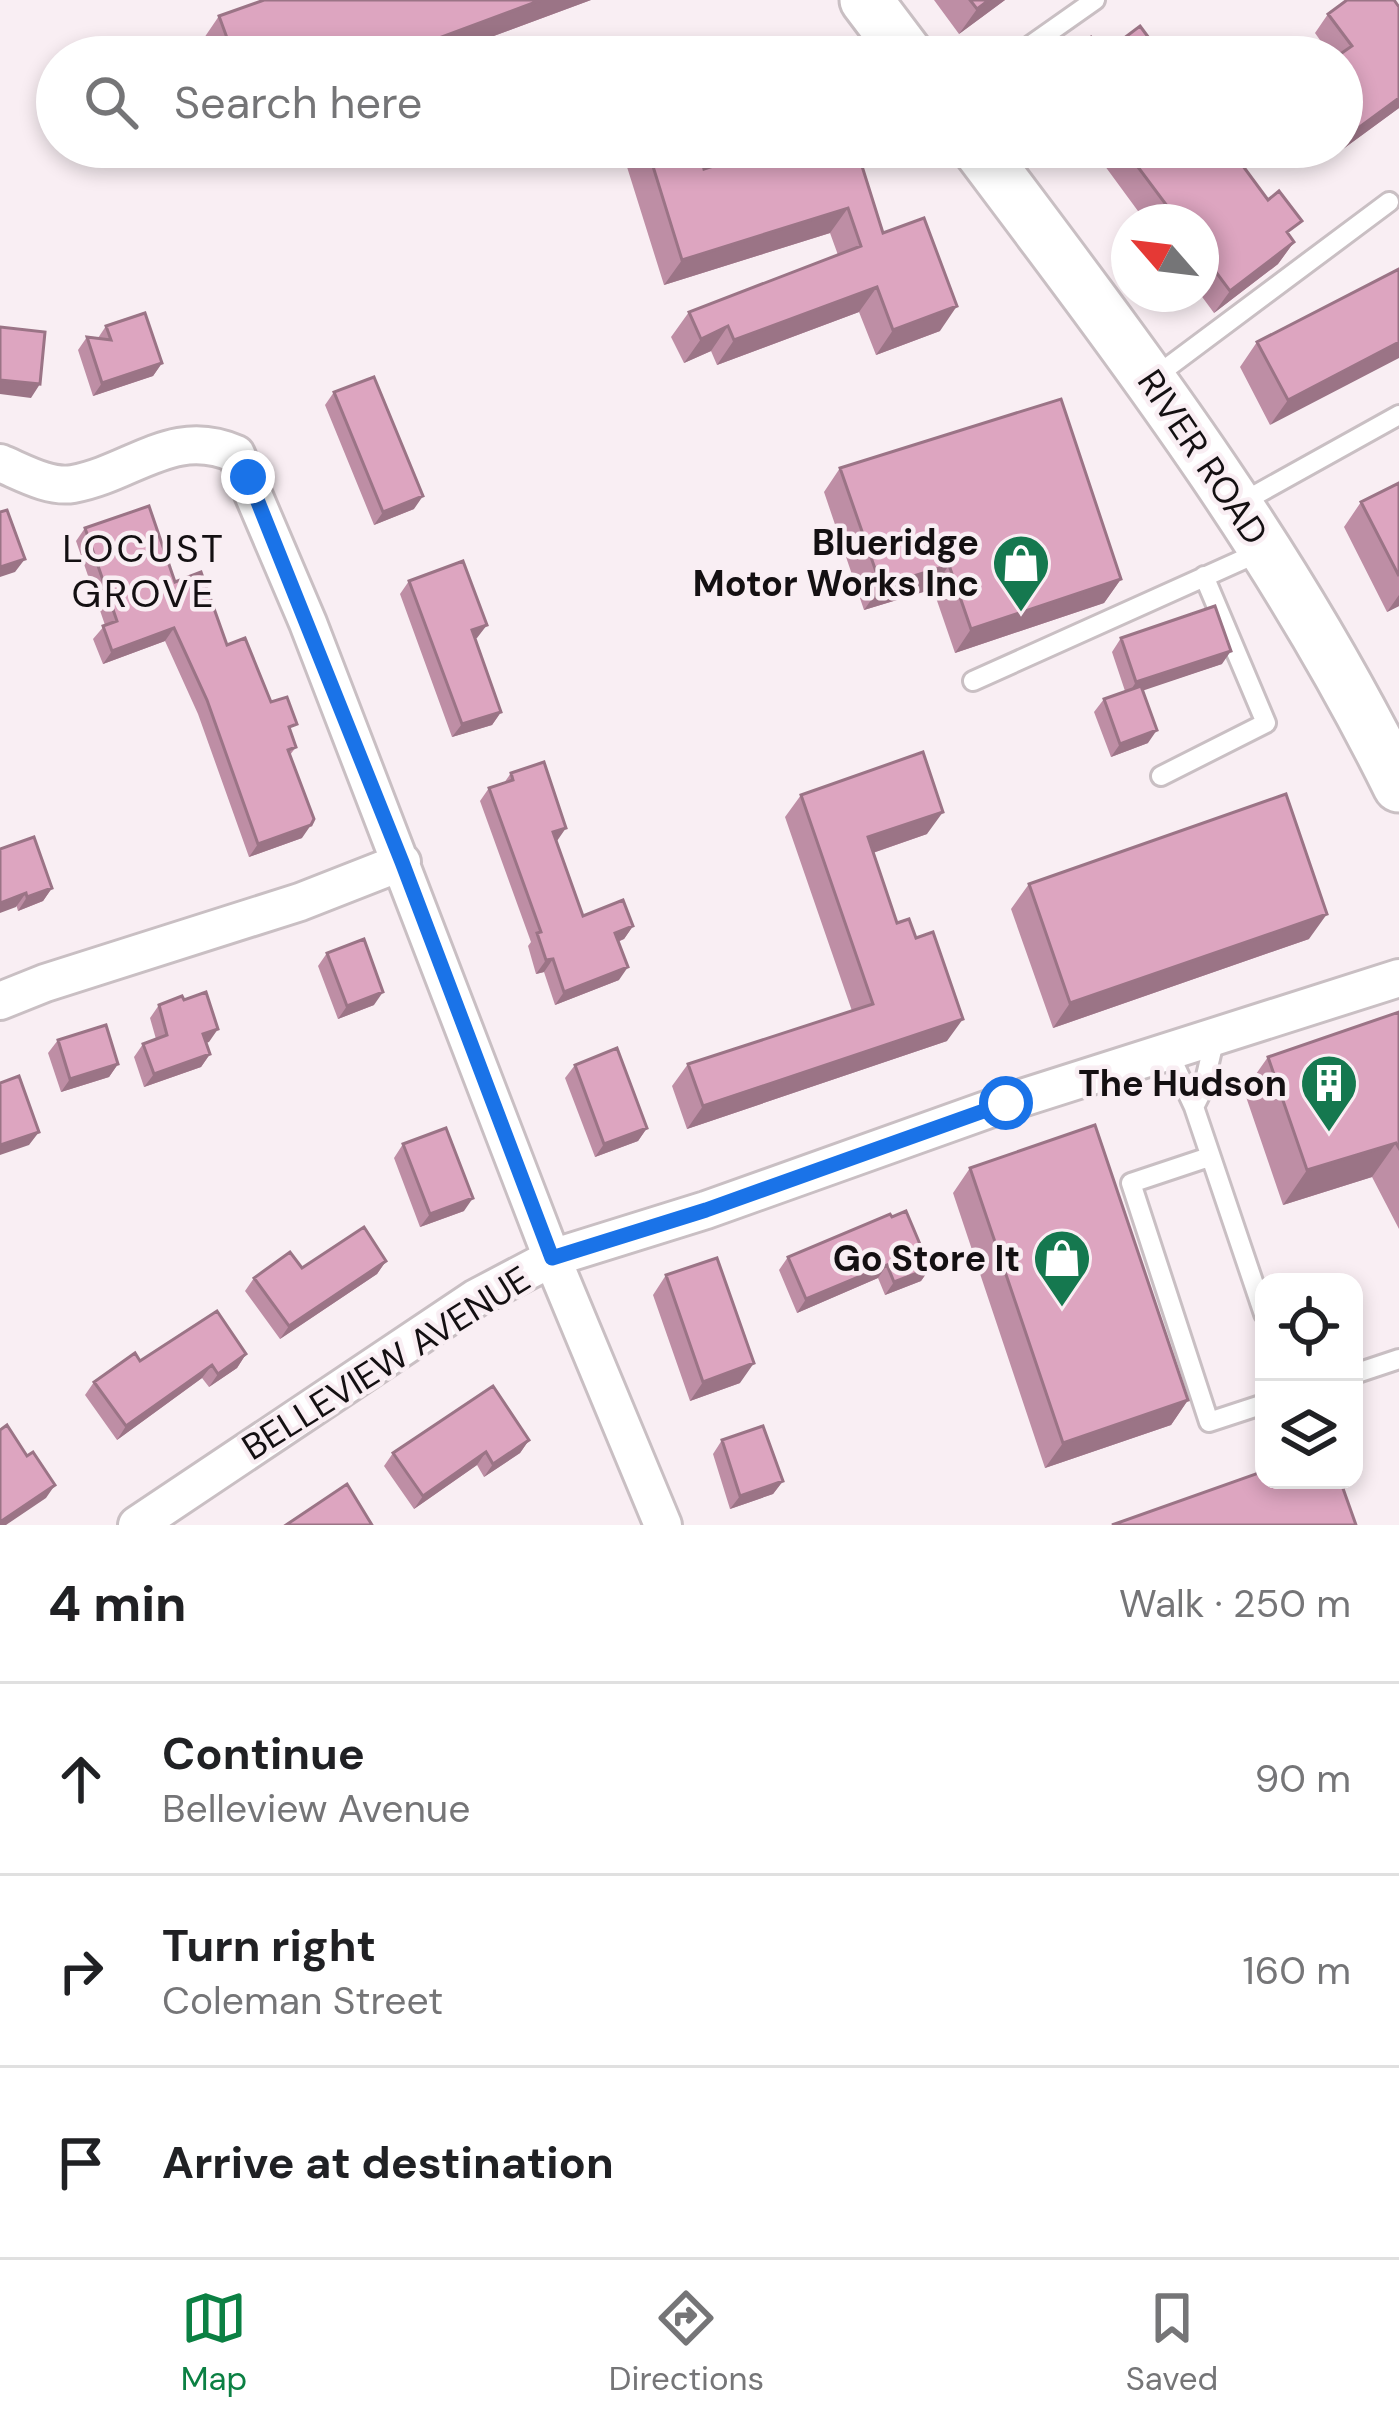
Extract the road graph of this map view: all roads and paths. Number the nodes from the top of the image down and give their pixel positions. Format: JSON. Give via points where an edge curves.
{"nodes":[{"id":1,"x":866,"y":0,"type":"edge"},
{"id":2,"x":1095,"y":0,"type":"edge"},
{"id":3,"x":893,"y":36,"type":"edge"},
{"id":4,"x":1044,"y":36,"type":"edge"},
{"id":5,"x":993,"y":168,"type":"edge"},
{"id":6,"x":1389,"y":202,"type":"dead end"},
{"id":7,"x":1152,"y":379,"type":"junction"},
{"id":8,"x":1399,"y":415,"type":"edge"},
{"id":9,"x":0,"y":464,"type":"edge"},
{"id":10,"x":1239,"y":504,"type":"junction"},
{"id":11,"x":1266,"y":549,"type":"junction"},
{"id":12,"x":1204,"y":576,"type":"junction"},
{"id":13,"x":973,"y":681,"type":"dead end"},
{"id":14,"x":1161,"y":776,"type":"dead end"},
{"id":15,"x":1399,"y":786,"type":"edge"},
{"id":16,"x":402,"y":862,"type":"junction"},
{"id":17,"x":1399,"y":978,"type":"edge"},
{"id":18,"x":0,"y":1001,"type":"edge"},
{"id":19,"x":1215,"y":1035,"type":"junction"},
{"id":20,"x":1168,"y":1051,"type":"junction"},
{"id":21,"x":1194,"y":1106,"type":"junction"},
{"id":22,"x":1209,"y":1156,"type":"junction"},
{"id":23,"x":552,"y":1258,"type":"junction"},
{"id":24,"x":1255,"y":1288,"type":"edge"},
{"id":25,"x":1399,"y":1359,"type":"edge"},
{"id":26,"x":1363,"y":1371,"type":"edge"},
{"id":27,"x":1255,"y":1407,"type":"edge"},
{"id":28,"x":137,"y":1525,"type":"edge"},
{"id":29,"x":663,"y":1525,"type":"edge"}],
"edges":[{"from":1,"to":3,"type":"street"},
{"from":2,"to":4,"type":"lane"},
{"from":5,"to":7,"type":"street","name":"RIVER ROAD"},
{"from":6,"to":7,"type":"lane"},
{"from":7,"to":10,"type":"street","name":"RIVER ROAD"},
{"from":8,"to":10,"type":"lane"},
{"from":9,"to":16,"type":"street","via":[[71,484],[192,442],[236,454]]},
{"from":10,"to":11,"type":"street","name":"RIVER ROAD"},
{"from":11,"to":12,"type":"lane"},
{"from":11,"to":15,"type":"street","name":"RIVER ROAD"},
{"from":12,"to":13,"type":"lane"},
{"from":12,"to":14,"type":"lane","via":[[1266,724]]},
{"from":16,"to":18,"type":"street"},
{"from":16,"to":23,"type":"street"},
{"from":17,"to":19,"type":"street","name":"BELLEVIEW AVENUE"},
{"from":19,"to":20,"type":"street","name":"BELLEVIEW AVENUE"},
{"from":19,"to":21,"type":"lane"},
{"from":20,"to":21,"type":"lane"},
{"from":20,"to":23,"type":"street","name":"BELLEVIEW AVENUE"},
{"from":21,"to":22,"type":"lane"},
{"from":22,"to":24,"type":"lane"},
{"from":22,"to":27,"type":"lane","via":[[1131,1183],[1209,1423]]},
{"from":23,"to":28,"type":"street","name":"BELLEVIEW AVENUE","via":[[476,1298]]},
{"from":23,"to":29,"type":"street"},
{"from":25,"to":26,"type":"lane"}]}
